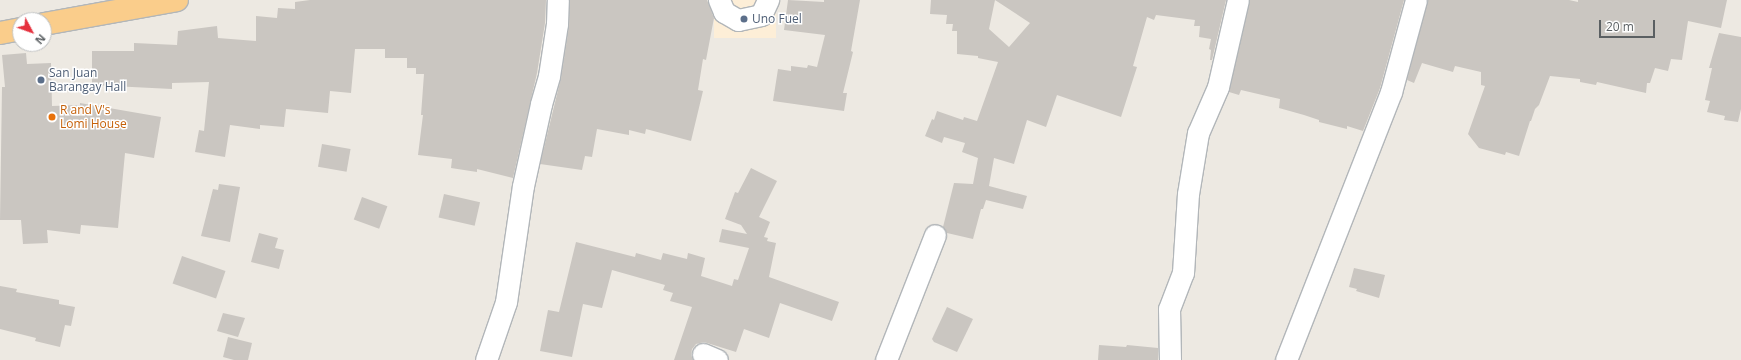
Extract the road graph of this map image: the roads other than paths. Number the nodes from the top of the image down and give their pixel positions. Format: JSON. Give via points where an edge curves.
{"nodes":[{"id":1,"x":177,"y":0,"type":"edge"},
{"id":2,"x":558,"y":0,"type":"edge"},
{"id":3,"x":719,"y":0,"type":"edge"},
{"id":4,"x":768,"y":0,"type":"edge"},
{"id":5,"x":1238,"y":0,"type":"edge"},
{"id":6,"x":1416,"y":0,"type":"edge"},
{"id":7,"x":52,"y":23,"type":"edge"},
{"id":8,"x":12,"y":31,"type":"edge"},
{"id":9,"x":0,"y":33,"type":"edge"},
{"id":10,"x":935,"y":235,"type":"dead end"},
{"id":11,"x":486,"y":360,"type":"edge"},
{"id":12,"x":886,"y":360,"type":"edge"},
{"id":13,"x":1170,"y":360,"type":"edge"},
{"id":14,"x":1286,"y":360,"type":"edge"}],
"edges":[{"from":1,"to":7,"type":"highway"},
{"from":2,"to":11,"type":"street","via":[[550,76],[541,104],[524,186],[506,302]]},
{"from":3,"to":4,"type":"street","via":[[724,12],[738,20],[761,15]]},
{"from":5,"to":13,"type":"street","via":[[1218,87],[1198,133],[1188,194],[1183,272],[1169,309]]},
{"from":6,"to":14,"type":"street","via":[[1391,92]]},
{"from":8,"to":9,"type":"highway"},
{"from":10,"to":12,"type":"street"}]}
